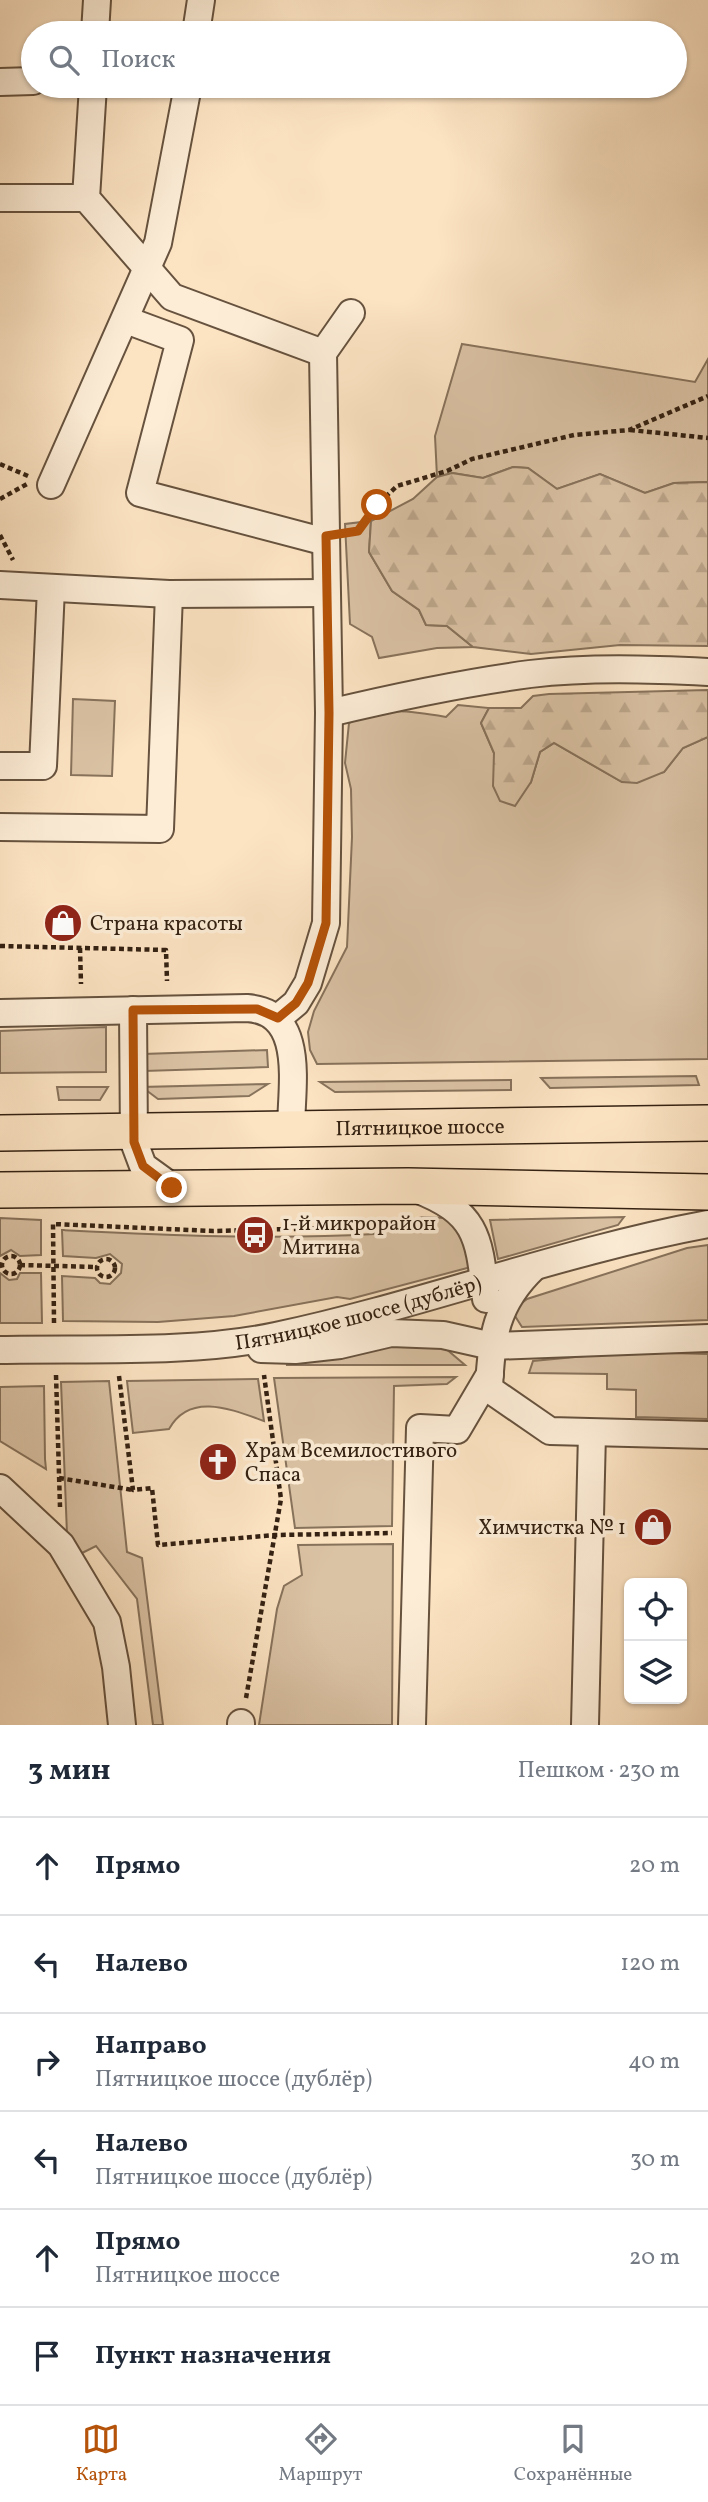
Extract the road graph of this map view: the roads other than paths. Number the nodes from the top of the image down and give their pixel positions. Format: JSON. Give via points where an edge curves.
{"nodes":[{"id":1,"x":97,"y":0,"type":"edge"},
{"id":2,"x":201,"y":0,"type":"edge"},
{"id":3,"x":96,"y":21,"type":"edge"},
{"id":4,"x":198,"y":21,"type":"edge"},
{"id":5,"x":21,"y":81,"type":"edge"},
{"id":6,"x":0,"y":82,"type":"edge"},
{"id":7,"x":92,"y":98,"type":"edge"},
{"id":8,"x":186,"y":98,"type":"edge"},
{"id":9,"x":0,"y":198,"type":"edge"},
{"id":10,"x":86,"y":198,"type":"junction"},
{"id":11,"x":149,"y":270,"type":"junction"},
{"id":12,"x":351,"y":313,"type":"dead end"},
{"id":13,"x":126,"y":320,"type":"junction"},
{"id":14,"x":323,"y":353,"type":"junction"},
{"id":15,"x":44,"y":482,"type":"road end"},
{"id":16,"x":326,"y":539,"type":"junction"},
{"id":17,"x":0,"y":584,"type":"edge"},
{"id":18,"x":51,"y":587,"type":"junction"},
{"id":19,"x":326,"y":593,"type":"junction"},
{"id":20,"x":169,"y":594,"type":"junction"},
{"id":21,"x":708,"y":672,"type":"edge"},
{"id":22,"x":329,"y":713,"type":"junction"},
{"id":23,"x":0,"y":766,"type":"edge"},
{"id":24,"x":0,"y":827,"type":"edge"},
{"id":25,"x":133,"y":1010,"type":"junction"},
{"id":26,"x":0,"y":1013,"type":"edge"},
{"id":27,"x":278,"y":1018,"type":"junction"},
{"id":28,"x":708,"y":1123,"type":"edge"},
{"id":29,"x":291,"y":1129,"type":"junction"},
{"id":30,"x":134,"y":1130,"type":"junction"},
{"id":31,"x":0,"y":1133,"type":"edge"},
{"id":32,"x":408,"y":1186,"type":"junction"},
{"id":33,"x":172,"y":1188,"type":"junction"},
{"id":34,"x":0,"y":1189,"type":"edge"},
{"id":35,"x":708,"y":1192,"type":"edge"},
{"id":36,"x":708,"y":1224,"type":"edge"},
{"id":37,"x":535,"y":1266,"type":"junction"},
{"id":38,"x":484,"y":1283,"type":"junction"},
{"id":39,"x":708,"y":1338,"type":"edge"},
{"id":40,"x":217,"y":1344,"type":"junction"},
{"id":41,"x":492,"y":1346,"type":"junction"},
{"id":42,"x":0,"y":1350,"type":"edge"},
{"id":43,"x":490,"y":1381,"type":"junction"},
{"id":44,"x":592,"y":1433,"type":"junction"},
{"id":45,"x":708,"y":1435,"type":"edge"},
{"id":46,"x":0,"y":1488,"type":"edge"},
{"id":47,"x":122,"y":1725,"type":"edge"},
{"id":48,"x":412,"y":1725,"type":"edge"},
{"id":49,"x":585,"y":1725,"type":"edge"}],
"edges":[{"from":1,"to":3,"type":"street"},
{"from":2,"to":4,"type":"street"},
{"from":5,"to":6,"type":"street"},
{"from":7,"to":10,"type":"street"},
{"from":8,"to":11,"type":"street"},
{"from":9,"to":10,"type":"street"},
{"from":10,"to":11,"type":"street"},
{"from":11,"to":13,"type":"street"},
{"from":11,"to":14,"type":"street","via":[[172,297]]},
{"from":12,"to":14,"type":"street"},
{"from":13,"to":15,"type":"street"},
{"from":13,"to":16,"type":"street","via":[[180,340],[140,493]]},
{"from":14,"to":16,"type":"street"},
{"from":16,"to":19,"type":"street"},
{"from":17,"to":18,"type":"street"},
{"from":18,"to":20,"type":"street"},
{"from":18,"to":23,"type":"street","via":[[43,766]]},
{"from":19,"to":20,"type":"street"},
{"from":19,"to":22,"type":"street"},
{"from":20,"to":24,"type":"street","via":[[160,829]]},
{"from":21,"to":22,"type":"street","via":[[534,674],[436,688]]},
{"from":22,"to":27,"type":"street","via":[[326,923],[308,983],[296,1003]]},
{"from":25,"to":26,"type":"street"},
{"from":25,"to":27,"type":"street","via":[[257,1009]]},
{"from":25,"to":30,"type":"street"},
{"from":27,"to":29,"type":"street","via":[[291,1044]]},
{"from":28,"to":29,"type":"main road","name":"Пятницкое шоссе"},
{"from":29,"to":30,"type":"main road","name":"Пятницкое шоссе"},
{"from":30,"to":31,"type":"main road","name":"Пятницкое шоссе"},
{"from":30,"to":33,"type":"street","via":[[143,1166]]},
{"from":32,"to":33,"type":"main road"},
{"from":32,"to":35,"type":"main road"},
{"from":32,"to":38,"type":"street","via":[[440,1199],[474,1230]]},
{"from":33,"to":34,"type":"main road"},
{"from":36,"to":37,"type":"street","name":"Пятницкое шоссе (дублёр)"},
{"from":37,"to":38,"type":"street","name":"Пятницкое шоссе (дублёр)"},
{"from":37,"to":41,"type":"street","via":[[512,1288]]},
{"from":38,"to":40,"type":"street","name":"Пятницкое шоссе (дублёр)","via":[[274,1337]]},
{"from":38,"to":41,"type":"street"},
{"from":39,"to":41,"type":"street"},
{"from":40,"to":41,"type":"street","via":[[295,1350],[391,1333],[443,1335]]},
{"from":40,"to":42,"type":"street","name":"Пятницкое шоссе (дублёр)"},
{"from":41,"to":43,"type":"street"},
{"from":43,"to":44,"type":"street","via":[[550,1431]]},
{"from":43,"to":48,"type":"street","via":[[457,1430],[420,1428]]},
{"from":44,"to":45,"type":"street"},
{"from":44,"to":49,"type":"street"},
{"from":46,"to":47,"type":"street","via":[[61,1545],[107,1622]]}]}
